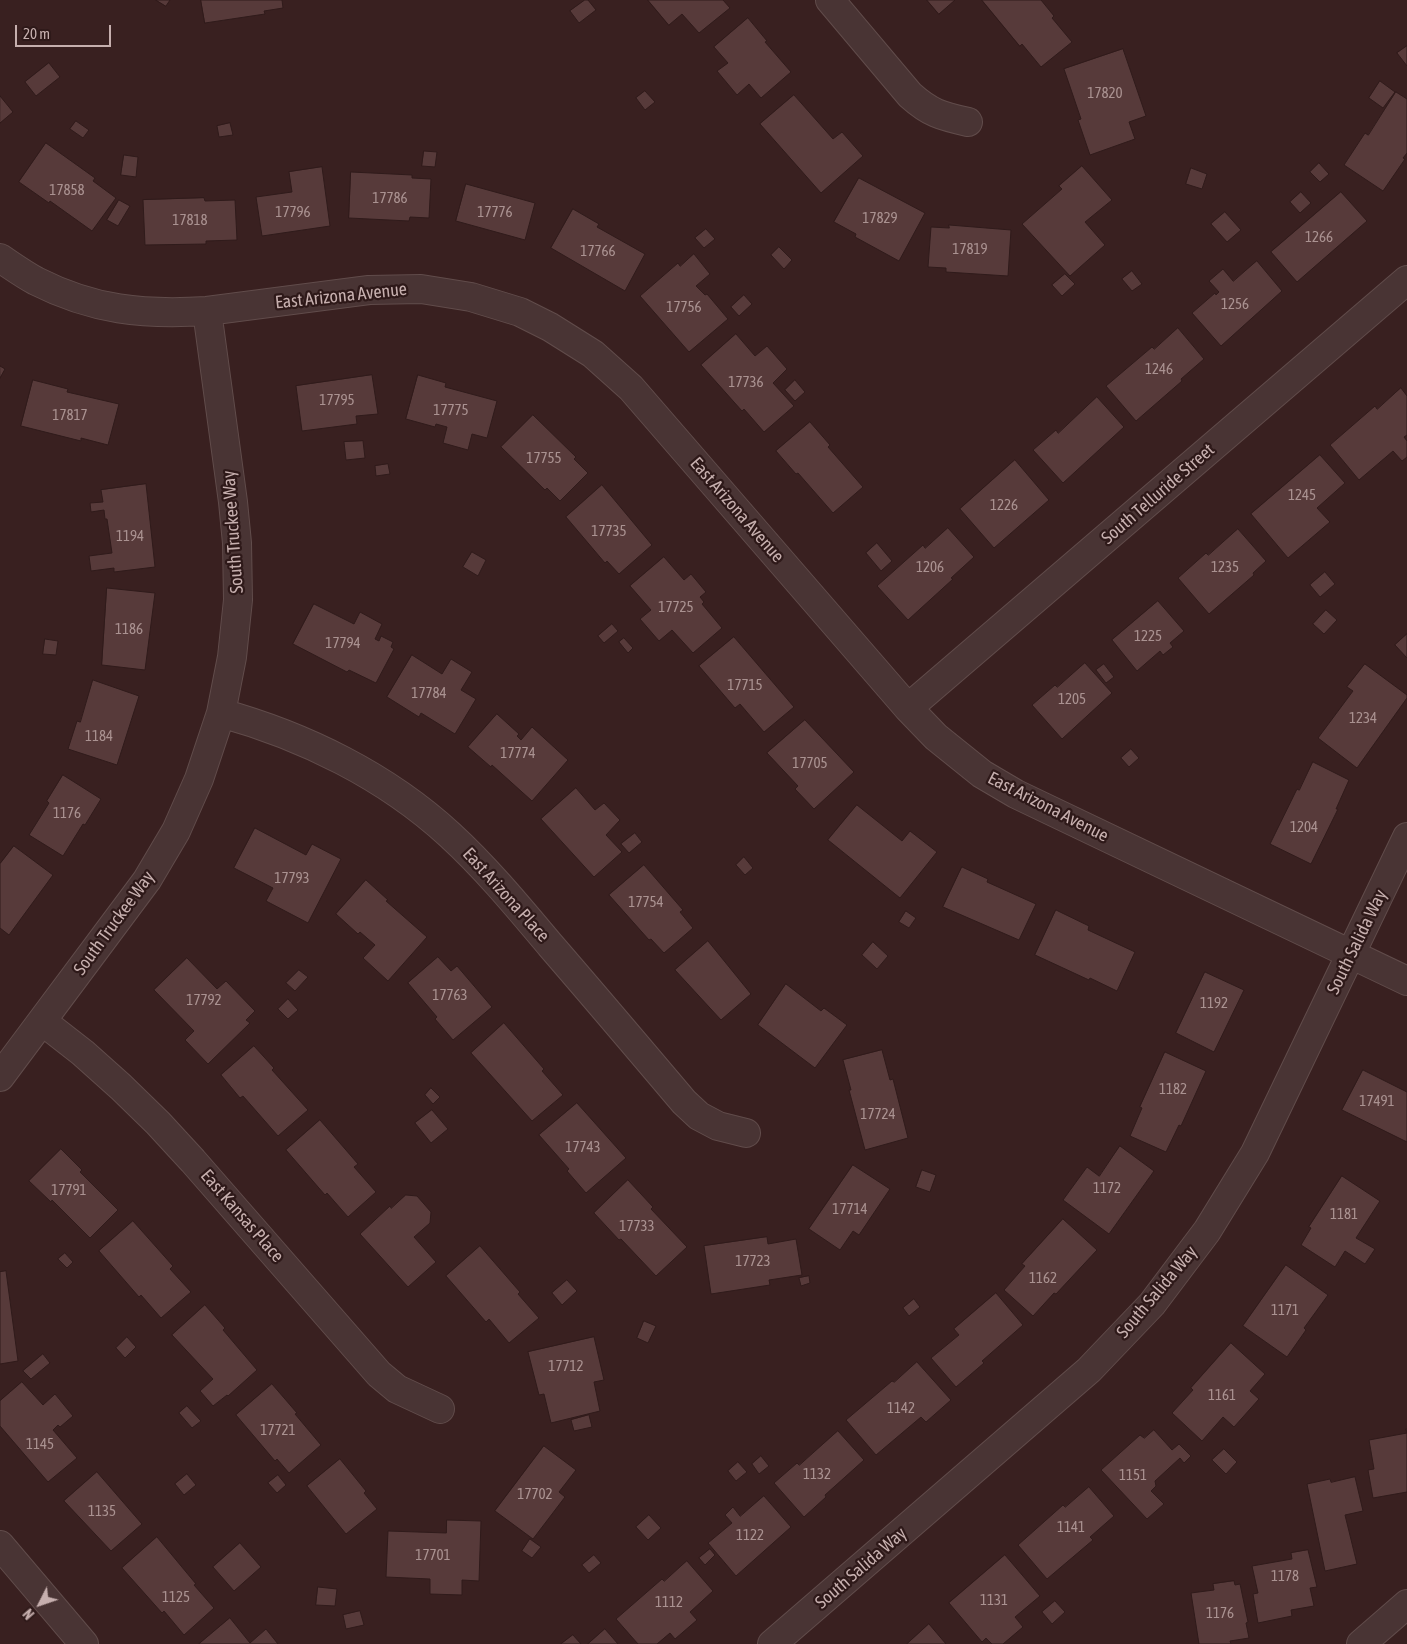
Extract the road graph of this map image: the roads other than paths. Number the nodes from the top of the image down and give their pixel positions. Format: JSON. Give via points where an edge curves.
{"nodes":[{"id":1,"x":830,"y":0,"type":"edge"},
{"id":2,"x":968,"y":122,"type":"dead end"},
{"id":3,"x":0,"y":258,"type":"edge"},
{"id":4,"x":1407,"y":280,"type":"edge"},
{"id":5,"x":206,"y":312,"type":"junction"},
{"id":6,"x":908,"y":708,"type":"junction"},
{"id":7,"x":221,"y":713,"type":"junction"},
{"id":8,"x":1407,"y":837,"type":"edge"},
{"id":9,"x":1351,"y":954,"type":"junction"},
{"id":10,"x":1407,"y":981,"type":"edge"},
{"id":11,"x":42,"y":1021,"type":"junction"},
{"id":12,"x":0,"y":1077,"type":"edge"},
{"id":13,"x":746,"y":1133,"type":"dead end"},
{"id":14,"x":440,"y":1409,"type":"dead end"},
{"id":15,"x":0,"y":1545,"type":"edge"},
{"id":16,"x":1407,"y":1604,"type":"edge"},
{"id":17,"x":84,"y":1644,"type":"edge"},
{"id":18,"x":772,"y":1644,"type":"edge"},
{"id":19,"x":1360,"y":1644,"type":"edge"}],
"edges":[{"from":1,"to":2,"type":"street","via":[[916,100],[939,115]]},
{"from":3,"to":5,"type":"street","name":"East Arizona Avenue","via":[[35,280],[76,298],[118,310]]},
{"from":4,"to":6,"type":"street","name":"South Telluride Street"},
{"from":5,"to":6,"type":"street","name":"East Arizona Avenue","via":[[369,290],[421,289],[471,297],[520,312],[550,327],[593,354],[631,388]]},
{"from":5,"to":7,"type":"street","name":"South Truckee Way","via":[[237,543],[238,600],[232,657]]},
{"from":6,"to":9,"type":"street","name":"East Arizona Avenue","via":[[936,737],[982,774],[1016,794]]},
{"from":7,"to":11,"type":"street","name":"South Truckee Way","via":[[199,779],[171,839],[147,880]]},
{"from":7,"to":13,"type":"street","name":"East Arizona Place","via":[[303,741],[354,767],[403,798],[449,834],[489,874],[684,1102],[718,1126]]},
{"from":8,"to":9,"type":"street","name":"South Salida Way"},
{"from":9,"to":10,"type":"street","name":"East Arizona Avenue"},
{"from":9,"to":18,"type":"street","name":"South Salida Way","via":[[1255,1153],[1207,1231],[1152,1304],[1089,1370]]},
{"from":11,"to":12,"type":"street","name":"South Truckee Way"},
{"from":11,"to":14,"type":"street","name":"East Kansas Place","via":[[121,1087],[158,1123],[379,1374],[397,1389]]},
{"from":15,"to":17,"type":"street"},
{"from":16,"to":19,"type":"street"}]}
